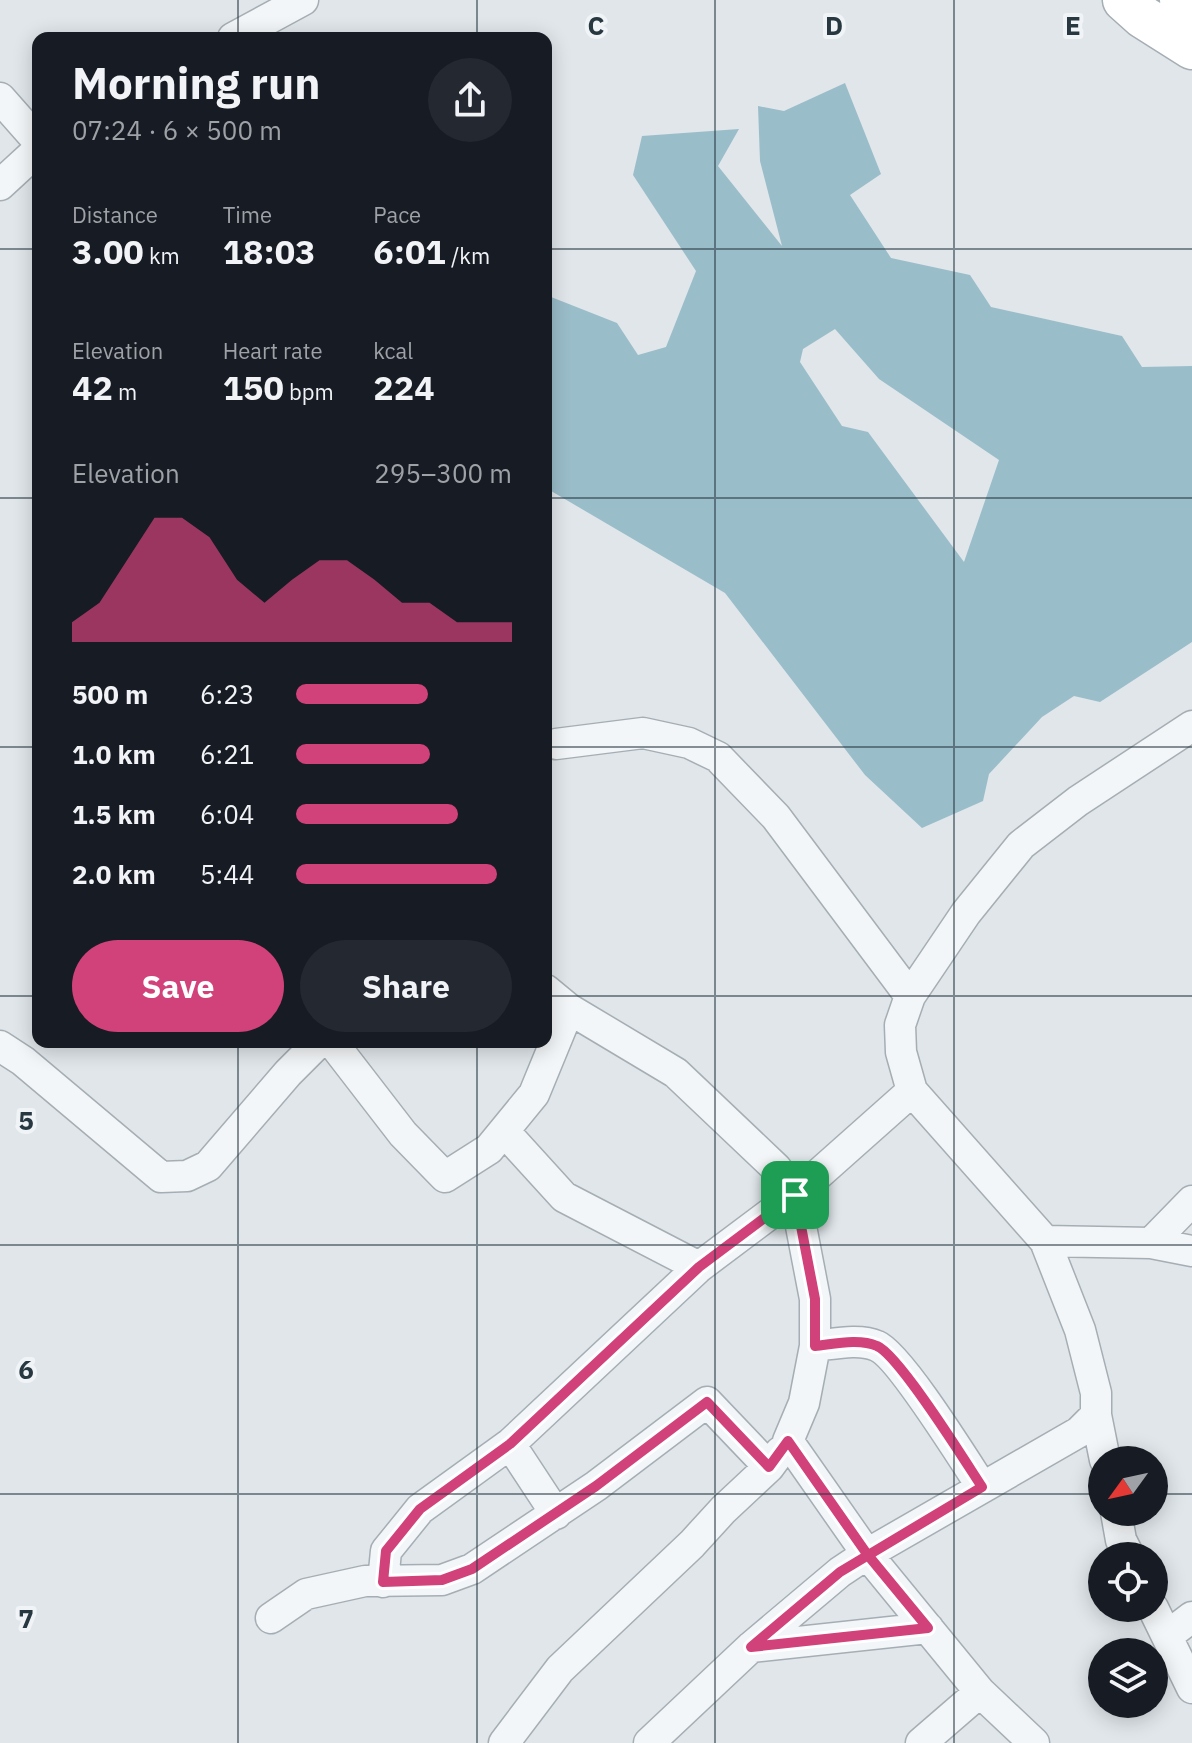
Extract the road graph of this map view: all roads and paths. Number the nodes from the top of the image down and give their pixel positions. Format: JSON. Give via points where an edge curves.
{"nodes":[{"id":1,"x":303,"y":0,"type":"edge"},
{"id":2,"x":1124,"y":0,"type":"edge"},
{"id":3,"x":1181,"y":0,"type":"edge"},
{"id":4,"x":1192,"y":13,"type":"edge"},
{"id":5,"x":244,"y":32,"type":"edge"},
{"id":6,"x":1192,"y":48,"type":"edge"},
{"id":7,"x":0,"y":98,"type":"edge"},
{"id":8,"x":32,"y":134,"type":"edge"},
{"id":9,"x":32,"y":156,"type":"edge"},
{"id":10,"x":0,"y":185,"type":"edge"},
{"id":11,"x":1192,"y":726,"type":"edge"},
{"id":12,"x":556,"y":744,"type":"dead end"},
{"id":13,"x":552,"y":995,"type":"edge"},
{"id":14,"x":910,"y":996,"type":"junction"},
{"id":15,"x":569,"y":1009,"type":"junction"},
{"id":16,"x":0,"y":1046,"type":"edge"},
{"id":17,"x":313,"y":1048,"type":"edge"},
{"id":18,"x":337,"y":1048,"type":"edge"},
{"id":19,"x":912,"y":1091,"type":"junction"},
{"id":20,"x":504,"y":1131,"type":"junction"},
{"id":21,"x":795,"y":1195,"type":"junction"},
{"id":22,"x":1192,"y":1201,"type":"edge"},
{"id":23,"x":1045,"y":1241,"type":"junction"},
{"id":24,"x":1172,"y":1247,"type":"edge"},
{"id":25,"x":699,"y":1267,"type":"junction"},
{"id":26,"x":1192,"y":1279,"type":"edge"},
{"id":27,"x":815,"y":1346,"type":"junction"},
{"id":28,"x":1096,"y":1415,"type":"junction"},
{"id":29,"x":788,"y":1441,"type":"junction"},
{"id":30,"x":510,"y":1444,"type":"junction"},
{"id":31,"x":1102,"y":1446,"type":"edge"},
{"id":32,"x":769,"y":1467,"type":"junction"},
{"id":33,"x":982,"y":1487,"type":"junction"},
{"id":34,"x":556,"y":1514,"type":"junction"},
{"id":35,"x":867,"y":1554,"type":"junction"},
{"id":36,"x":383,"y":1582,"type":"junction"},
{"id":37,"x":1192,"y":1617,"type":"edge"},
{"id":38,"x":271,"y":1618,"type":"dead end"},
{"id":39,"x":1160,"y":1622,"type":"edge"},
{"id":40,"x":928,"y":1628,"type":"junction"},
{"id":41,"x":1167,"y":1636,"type":"junction"},
{"id":42,"x":751,"y":1647,"type":"junction"},
{"id":43,"x":1192,"y":1688,"type":"edge"},
{"id":44,"x":980,"y":1692,"type":"junction"},
{"id":45,"x":504,"y":1743,"type":"edge"},
{"id":46,"x":649,"y":1743,"type":"edge"},
{"id":47,"x":921,"y":1743,"type":"edge"},
{"id":48,"x":1034,"y":1743,"type":"edge"}],
"edges":[{"from":1,"to":5,"type":"street"},
{"from":2,"to":6,"type":"main road"},
{"from":3,"to":4,"type":"main road"},
{"from":7,"to":8,"type":"street"},
{"from":9,"to":10,"type":"street"},
{"from":11,"to":14,"type":"street","via":[[1021,845],[966,913]]},
{"from":12,"to":14,"type":"street","via":[[643,733],[689,743],[718,757],[776,817]]},
{"from":13,"to":15,"type":"street"},
{"from":14,"to":19,"type":"street","via":[[900,1025]]},
{"from":15,"to":20,"type":"street","via":[[534,1094]]},
{"from":15,"to":21,"type":"street","via":[[676,1073],[776,1168]]},
{"from":16,"to":17,"type":"street","via":[[161,1177],[187,1176],[208,1166]]},
{"from":18,"to":20,"type":"street","via":[[403,1134],[445,1177],[489,1149]]},
{"from":19,"to":21,"type":"street"},
{"from":19,"to":23,"type":"street"},
{"from":20,"to":25,"type":"street","via":[[564,1197]]},
{"from":21,"to":25,"type":"street"},
{"from":21,"to":27,"type":"street","via":[[815,1299]]},
{"from":22,"to":24,"type":"street"},
{"from":23,"to":24,"type":"street"},
{"from":23,"to":28,"type":"street","via":[[1080,1330],[1096,1393]]},
{"from":24,"to":26,"type":"street"},
{"from":25,"to":30,"type":"street"},
{"from":27,"to":29,"type":"street","via":[[804,1403]]},
{"from":27,"to":33,"type":"street","via":[[880,1346],[901,1368]]},
{"from":28,"to":31,"type":"street"},
{"from":28,"to":33,"type":"street","via":[[1079,1432]]},
{"from":29,"to":32,"type":"street"},
{"from":29,"to":35,"type":"street"},
{"from":30,"to":34,"type":"street"},
{"from":30,"to":36,"type":"street","via":[[420,1509],[386,1551]]},
{"from":32,"to":34,"type":"street","via":[[707,1402]]},
{"from":32,"to":45,"type":"street","via":[[560,1669]]},
{"from":33,"to":35,"type":"street"},
{"from":34,"to":36,"type":"street","via":[[472,1569],[442,1580]]},
{"from":35,"to":40,"type":"street"},
{"from":35,"to":42,"type":"street"},
{"from":36,"to":38,"type":"street","via":[[306,1594]]},
{"from":37,"to":41,"type":"street"},
{"from":39,"to":41,"type":"street"},
{"from":40,"to":42,"type":"street"},
{"from":40,"to":44,"type":"street"},
{"from":41,"to":43,"type":"street"},
{"from":42,"to":46,"type":"street"},
{"from":44,"to":47,"type":"street"},
{"from":44,"to":48,"type":"street"}]}
